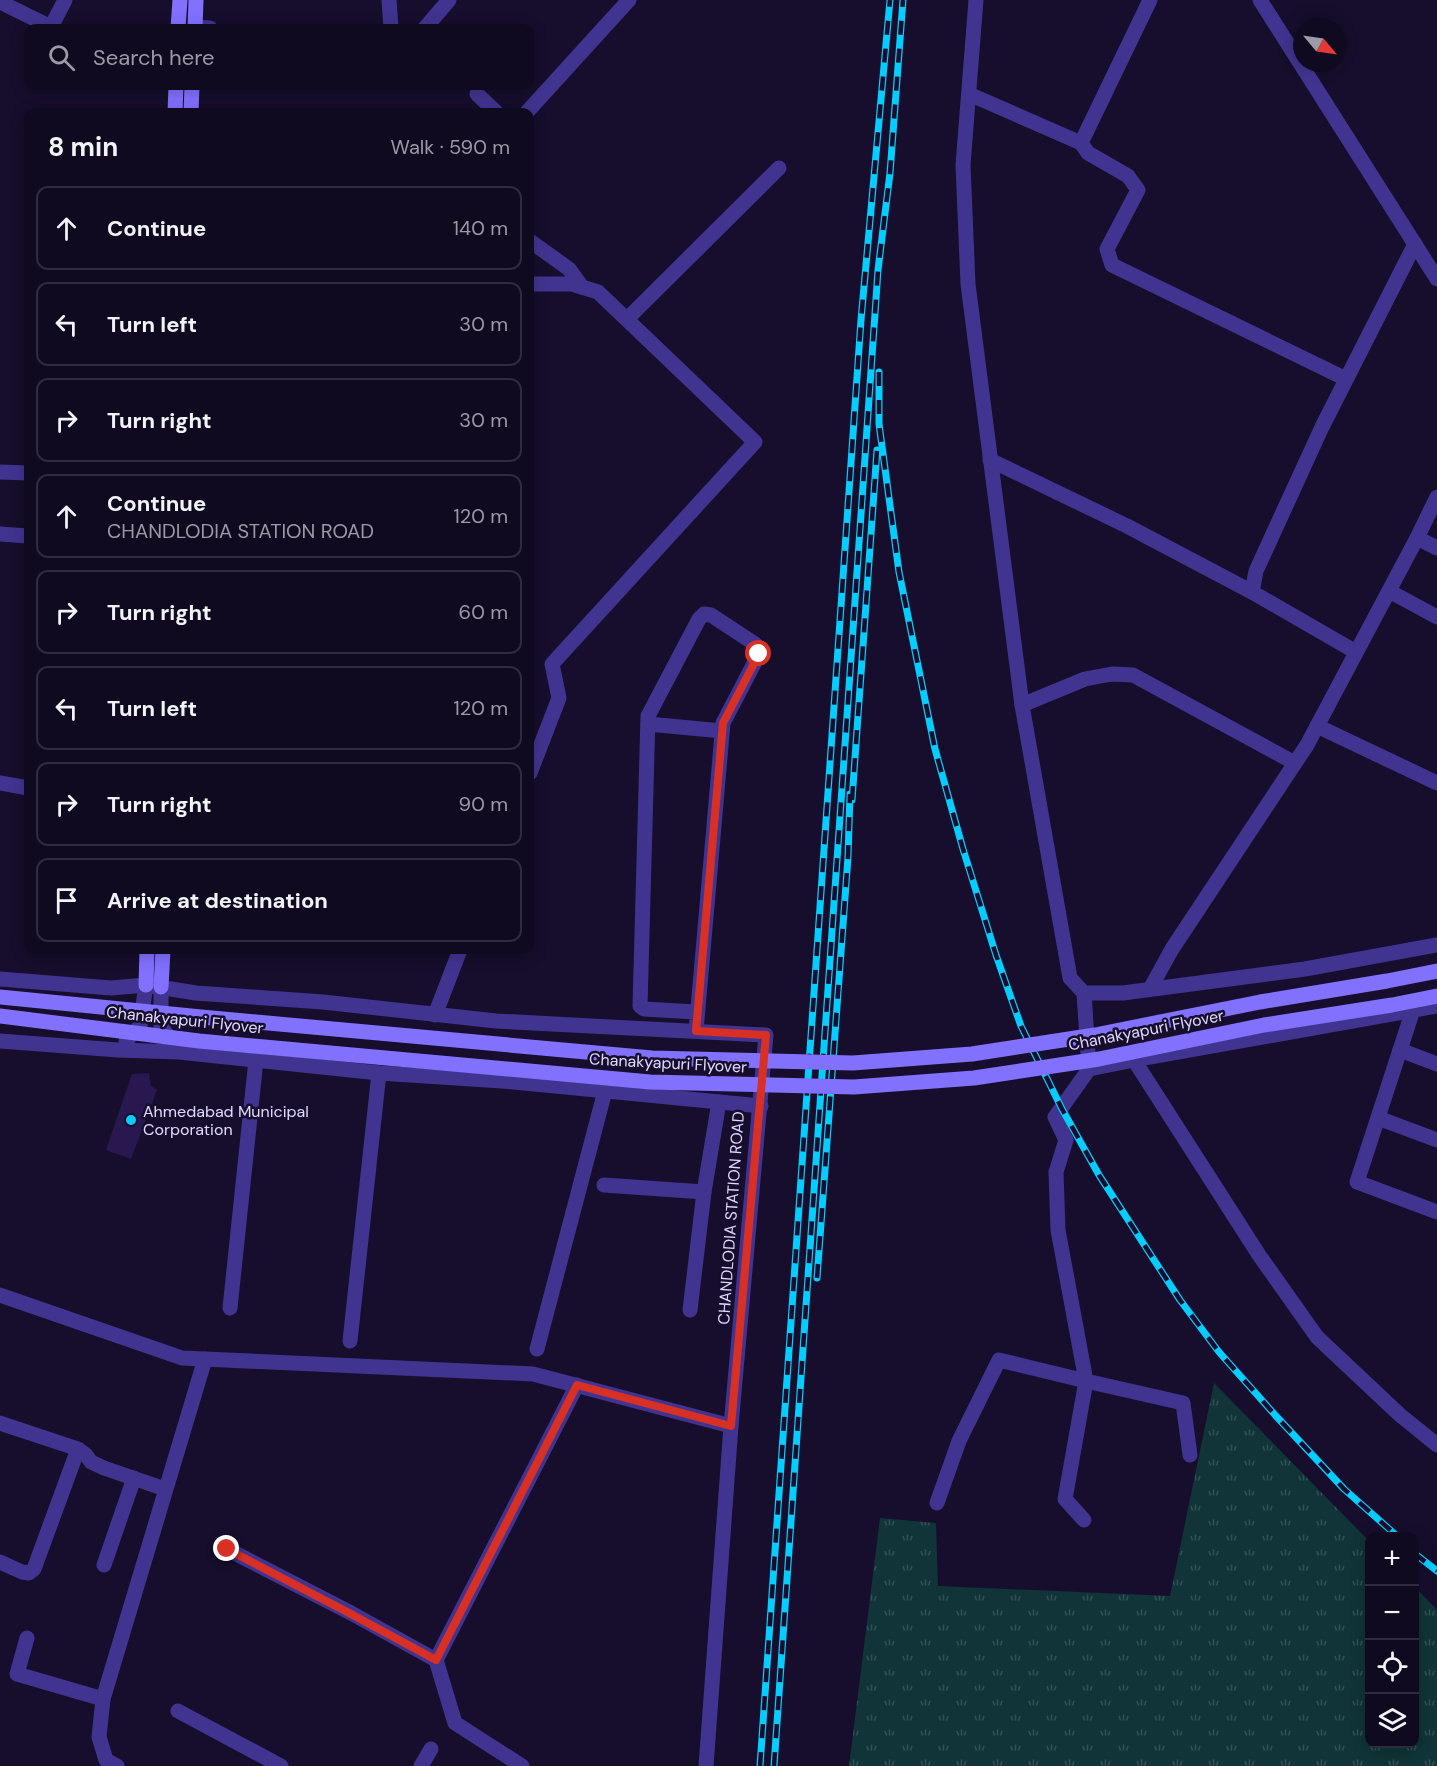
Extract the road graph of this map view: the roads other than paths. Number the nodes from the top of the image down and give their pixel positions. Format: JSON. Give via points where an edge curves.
{"nodes":[{"id":1,"x":65,"y":0,"type":"edge"},
{"id":2,"x":180,"y":0,"type":"edge"},
{"id":3,"x":196,"y":0,"type":"edge"},
{"id":4,"x":389,"y":0,"type":"edge"},
{"id":5,"x":449,"y":0,"type":"edge"},
{"id":6,"x":629,"y":0,"type":"edge"},
{"id":7,"x":976,"y":0,"type":"edge"},
{"id":8,"x":1150,"y":0,"type":"edge"},
{"id":9,"x":1260,"y":0,"type":"edge"},
{"id":10,"x":0,"y":2,"type":"edge"},
{"id":11,"x":44,"y":24,"type":"edge"},
{"id":12,"x":54,"y":24,"type":"edge"},
{"id":13,"x":178,"y":24,"type":"edge"},
{"id":14,"x":199,"y":24,"type":"edge"},
{"id":15,"x":391,"y":24,"type":"edge"},
{"id":16,"x":428,"y":24,"type":"edge"},
{"id":17,"x":174,"y":90,"type":"edge"},
{"id":18,"x":192,"y":90,"type":"edge"},
{"id":19,"x":477,"y":94,"type":"dead end"},
{"id":20,"x":969,"y":94,"type":"junction"},
{"id":21,"x":175,"y":108,"type":"edge"},
{"id":22,"x":191,"y":108,"type":"edge"},
{"id":23,"x":492,"y":108,"type":"edge"},
{"id":24,"x":531,"y":108,"type":"edge"},
{"id":25,"x":1081,"y":143,"type":"junction"},
{"id":26,"x":779,"y":168,"type":"dead end"},
{"id":27,"x":534,"y":244,"type":"edge"},
{"id":28,"x":1415,"y":244,"type":"junction"},
{"id":29,"x":1437,"y":279,"type":"edge"},
{"id":30,"x":534,"y":284,"type":"edge"},
{"id":31,"x":582,"y":287,"type":"junction"},
{"id":32,"x":627,"y":319,"type":"junction"},
{"id":33,"x":1346,"y":379,"type":"junction"},
{"id":34,"x":990,"y":460,"type":"junction"},
{"id":35,"x":0,"y":472,"type":"edge"},
{"id":36,"x":24,"y":473,"type":"edge"},
{"id":37,"x":1437,"y":496,"type":"edge"},
{"id":38,"x":0,"y":534,"type":"edge"},
{"id":39,"x":24,"y":536,"type":"edge"},
{"id":40,"x":1417,"y":538,"type":"junction"},
{"id":41,"x":1437,"y":548,"type":"edge"},
{"id":42,"x":1389,"y":591,"type":"junction"},
{"id":43,"x":1252,"y":592,"type":"junction"},
{"id":44,"x":1437,"y":617,"type":"edge"},
{"id":45,"x":1356,"y":652,"type":"junction"},
{"id":46,"x":1023,"y":705,"type":"junction"},
{"id":47,"x":648,"y":724,"type":"junction"},
{"id":48,"x":1317,"y":726,"type":"junction"},
{"id":49,"x":722,"y":731,"type":"junction"},
{"id":50,"x":534,"y":763,"type":"edge"},
{"id":51,"x":1295,"y":763,"type":"junction"},
{"id":52,"x":1436,"y":781,"type":"edge"},
{"id":53,"x":0,"y":783,"type":"edge"},
{"id":54,"x":24,"y":787,"type":"edge"},
{"id":55,"x":1437,"y":945,"type":"edge"},
{"id":56,"x":148,"y":954,"type":"edge"},
{"id":57,"x":162,"y":954,"type":"edge"},
{"id":58,"x":458,"y":954,"type":"edge"},
{"id":59,"x":1437,"y":971,"type":"edge"},
{"id":60,"x":0,"y":979,"type":"edge"},
{"id":61,"x":153,"y":986,"type":"junction"},
{"id":62,"x":1150,"y":989,"type":"junction"},
{"id":63,"x":1084,"y":993,"type":"junction"},
{"id":64,"x":1437,"y":996,"type":"edge"},
{"id":65,"x":0,"y":997,"type":"edge"},
{"id":66,"x":1437,"y":1006,"type":"edge"},
{"id":67,"x":1413,"y":1010,"type":"junction"},
{"id":68,"x":696,"y":1012,"type":"junction"},
{"id":69,"x":435,"y":1015,"type":"junction"},
{"id":70,"x":0,"y":1016,"type":"edge"},
{"id":71,"x":696,"y":1031,"type":"junction"},
{"id":72,"x":0,"y":1041,"type":"edge"},
{"id":73,"x":118,"y":1050,"type":"junction"},
{"id":74,"x":1400,"y":1050,"type":"junction"},
{"id":75,"x":179,"y":1052,"type":"junction"},
{"id":76,"x":256,"y":1060,"type":"junction"},
{"id":77,"x":1134,"y":1060,"type":"junction"},
{"id":78,"x":1437,"y":1064,"type":"edge"},
{"id":79,"x":1089,"y":1070,"type":"junction"},
{"id":80,"x":379,"y":1073,"type":"junction"},
{"id":81,"x":605,"y":1091,"type":"junction"},
{"id":82,"x":719,"y":1102,"type":"junction"},
{"id":83,"x":761,"y":1107,"type":"junction"},
{"id":84,"x":1378,"y":1118,"type":"junction"},
{"id":85,"x":1437,"y":1140,"type":"edge"},
{"id":86,"x":604,"y":1185,"type":"dead end"},
{"id":87,"x":704,"y":1192,"type":"junction"},
{"id":88,"x":1437,"y":1212,"type":"edge"},
{"id":89,"x":0,"y":1295,"type":"edge"},
{"id":90,"x":230,"y":1308,"type":"dead end"},
{"id":91,"x":690,"y":1310,"type":"dead end"},
{"id":92,"x":350,"y":1341,"type":"dead end"},
{"id":93,"x":537,"y":1349,"type":"dead end"},
{"id":94,"x":206,"y":1359,"type":"junction"},
{"id":95,"x":1086,"y":1381,"type":"junction"},
{"id":96,"x":577,"y":1385,"type":"junction"},
{"id":97,"x":0,"y":1423,"type":"edge"},
{"id":98,"x":731,"y":1426,"type":"junction"},
{"id":99,"x":1437,"y":1445,"type":"edge"},
{"id":100,"x":78,"y":1449,"type":"junction"},
{"id":101,"x":1190,"y":1455,"type":"dead end"},
{"id":102,"x":134,"y":1478,"type":"junction"},
{"id":103,"x":165,"y":1489,"type":"junction"},
{"id":104,"x":937,"y":1503,"type":"dead end"},
{"id":105,"x":1084,"y":1520,"type":"dead end"},
{"id":106,"x":227,"y":1549,"type":"dead end"},
{"id":107,"x":0,"y":1562,"type":"edge"},
{"id":108,"x":104,"y":1565,"type":"dead end"},
{"id":109,"x":27,"y":1638,"type":"dead end"},
{"id":110,"x":436,"y":1660,"type":"junction"},
{"id":111,"x":103,"y":1698,"type":"junction"},
{"id":112,"x":178,"y":1711,"type":"dead end"},
{"id":113,"x":431,"y":1749,"type":"dead end"},
{"id":114,"x":117,"y":1766,"type":"edge"},
{"id":115,"x":281,"y":1766,"type":"edge"},
{"id":116,"x":421,"y":1766,"type":"edge"},
{"id":117,"x":522,"y":1766,"type":"edge"},
{"id":118,"x":706,"y":1766,"type":"edge"}],
"edges":[{"from":1,"to":12,"type":"street"},
{"from":2,"to":13,"type":"main road"},
{"from":3,"to":14,"type":"main road"},
{"from":4,"to":15,"type":"street"},
{"from":5,"to":16,"type":"street"},
{"from":6,"to":24,"type":"street"},
{"from":7,"to":20,"type":"street"},
{"from":8,"to":25,"type":"street"},
{"from":9,"to":28,"type":"street"},
{"from":10,"to":11,"type":"street"},
{"from":17,"to":21,"type":"main road"},
{"from":18,"to":22,"type":"main road"},
{"from":19,"to":23,"type":"street"},
{"from":20,"to":25,"type":"street"},
{"from":20,"to":34,"type":"street","via":[[963,165],[968,284]]},
{"from":25,"to":33,"type":"street","via":[[1088,153],[1128,176],[1137,190],[1107,249],[1112,265]]},
{"from":26,"to":32,"type":"street"},
{"from":27,"to":31,"type":"street","via":[[569,269]]},
{"from":28,"to":29,"type":"street"},
{"from":28,"to":33,"type":"street"},
{"from":30,"to":31,"type":"street"},
{"from":31,"to":32,"type":"street","via":[[598,292]]},
{"from":32,"to":50,"type":"street","via":[[755,442],[552,664],[559,698]]},
{"from":33,"to":43,"type":"street","via":[[1256,572]]},
{"from":34,"to":43,"type":"street"},
{"from":34,"to":46,"type":"street"},
{"from":35,"to":36,"type":"street"},
{"from":37,"to":40,"type":"street"},
{"from":38,"to":39,"type":"street"},
{"from":40,"to":41,"type":"street"},
{"from":40,"to":42,"type":"street"},
{"from":42,"to":44,"type":"street"},
{"from":42,"to":45,"type":"street"},
{"from":43,"to":45,"type":"street"},
{"from":45,"to":48,"type":"street"},
{"from":46,"to":51,"type":"street","via":[[1085,679],[1133,675]]},
{"from":46,"to":63,"type":"street","via":[[1070,978]]},
{"from":47,"to":49,"type":"street"},
{"from":47,"to":49,"type":"street","via":[[648,716],[704,614],[759,648]]},
{"from":47,"to":68,"type":"street","via":[[640,1006]]},
{"from":48,"to":51,"type":"street"},
{"from":48,"to":52,"type":"street"},
{"from":49,"to":68,"type":"street"},
{"from":51,"to":62,"type":"street","via":[[1172,949]]},
{"from":53,"to":54,"type":"street"},
{"from":55,"to":62,"type":"street","via":[[1305,969]]},
{"from":56,"to":61,"type":"main road"},
{"from":57,"to":61,"type":"main road"},
{"from":58,"to":69,"type":"street"},
{"from":59,"to":65,"type":"main road","name":"Chanakyapuri Flyover","bridge":true,"via":[[1084,1037],[972,1054],[853,1063],[652,1058]]},
{"from":60,"to":61,"type":"street","via":[[111,988]]},
{"from":61,"to":69,"type":"street"},
{"from":61,"to":73,"type":"street","via":[[140,1026]]},
{"from":61,"to":75,"type":"street","via":[[161,1026]]},
{"from":62,"to":63,"type":"street"},
{"from":63,"to":79,"type":"street"},
{"from":64,"to":70,"type":"main road","name":"Chanakyapuri Flyover","bridge":true,"via":[[1264,1025],[1099,1059],[974,1078],[854,1087],[650,1082],[200,1041]]},
{"from":66,"to":67,"type":"street"},
{"from":67,"to":74,"type":"street"},
{"from":67,"to":77,"type":"street"},
{"from":68,"to":71,"type":"street"},
{"from":69,"to":71,"type":"street"},
{"from":71,"to":83,"type":"street","via":[[766,1035]]},
{"from":72,"to":73,"type":"street","name":"CHANDLODIA STATION ROAD"},
{"from":73,"to":75,"type":"street","name":"CHANDLODIA STATION ROAD"},
{"from":74,"to":78,"type":"street"},
{"from":74,"to":84,"type":"street"},
{"from":75,"to":76,"type":"street","name":"CHANDLODIA STATION ROAD"},
{"from":76,"to":80,"type":"street","name":"CHANDLODIA STATION ROAD"},
{"from":76,"to":90,"type":"street"},
{"from":77,"to":79,"type":"street"},
{"from":77,"to":99,"type":"street","via":[[1259,1255],[1317,1337]]},
{"from":79,"to":95,"type":"street","via":[[1055,1117],[1066,1140],[1056,1172],[1058,1230]]},
{"from":80,"to":81,"type":"street","name":"CHANDLODIA STATION ROAD"},
{"from":80,"to":92,"type":"street"},
{"from":81,"to":82,"type":"street","name":"CHANDLODIA STATION ROAD"},
{"from":81,"to":93,"type":"street"},
{"from":82,"to":83,"type":"street","name":"CHANDLODIA STATION ROAD"},
{"from":82,"to":87,"type":"street"},
{"from":83,"to":98,"type":"street","name":"CHANDLODIA STATION ROAD"},
{"from":84,"to":85,"type":"street"},
{"from":84,"to":88,"type":"street","via":[[1357,1182]]},
{"from":86,"to":87,"type":"street"},
{"from":87,"to":91,"type":"street"},
{"from":89,"to":94,"type":"street","via":[[182,1358]]},
{"from":94,"to":96,"type":"street","via":[[533,1374]]},
{"from":94,"to":103,"type":"street"},
{"from":95,"to":101,"type":"street","via":[[1183,1403]]},
{"from":95,"to":104,"type":"street","via":[[999,1360],[959,1441]]},
{"from":95,"to":105,"type":"street","via":[[1065,1499]]},
{"from":96,"to":98,"type":"street"},
{"from":96,"to":110,"type":"street"},
{"from":97,"to":100,"type":"street"},
{"from":98,"to":118,"type":"street","name":"CHANDLODIA STATION ROAD"},
{"from":100,"to":102,"type":"street","via":[[91,1462]]},
{"from":100,"to":107,"type":"street","via":[[34,1569],[22,1572]]},
{"from":102,"to":103,"type":"street"},
{"from":102,"to":108,"type":"street"},
{"from":103,"to":111,"type":"street"},
{"from":106,"to":110,"type":"street"},
{"from":109,"to":111,"type":"street","via":[[17,1674]]},
{"from":110,"to":117,"type":"street","via":[[455,1723]]},
{"from":111,"to":114,"type":"street","via":[[99,1737],[106,1760]]},
{"from":112,"to":115,"type":"street"},
{"from":113,"to":116,"type":"street"}]}
